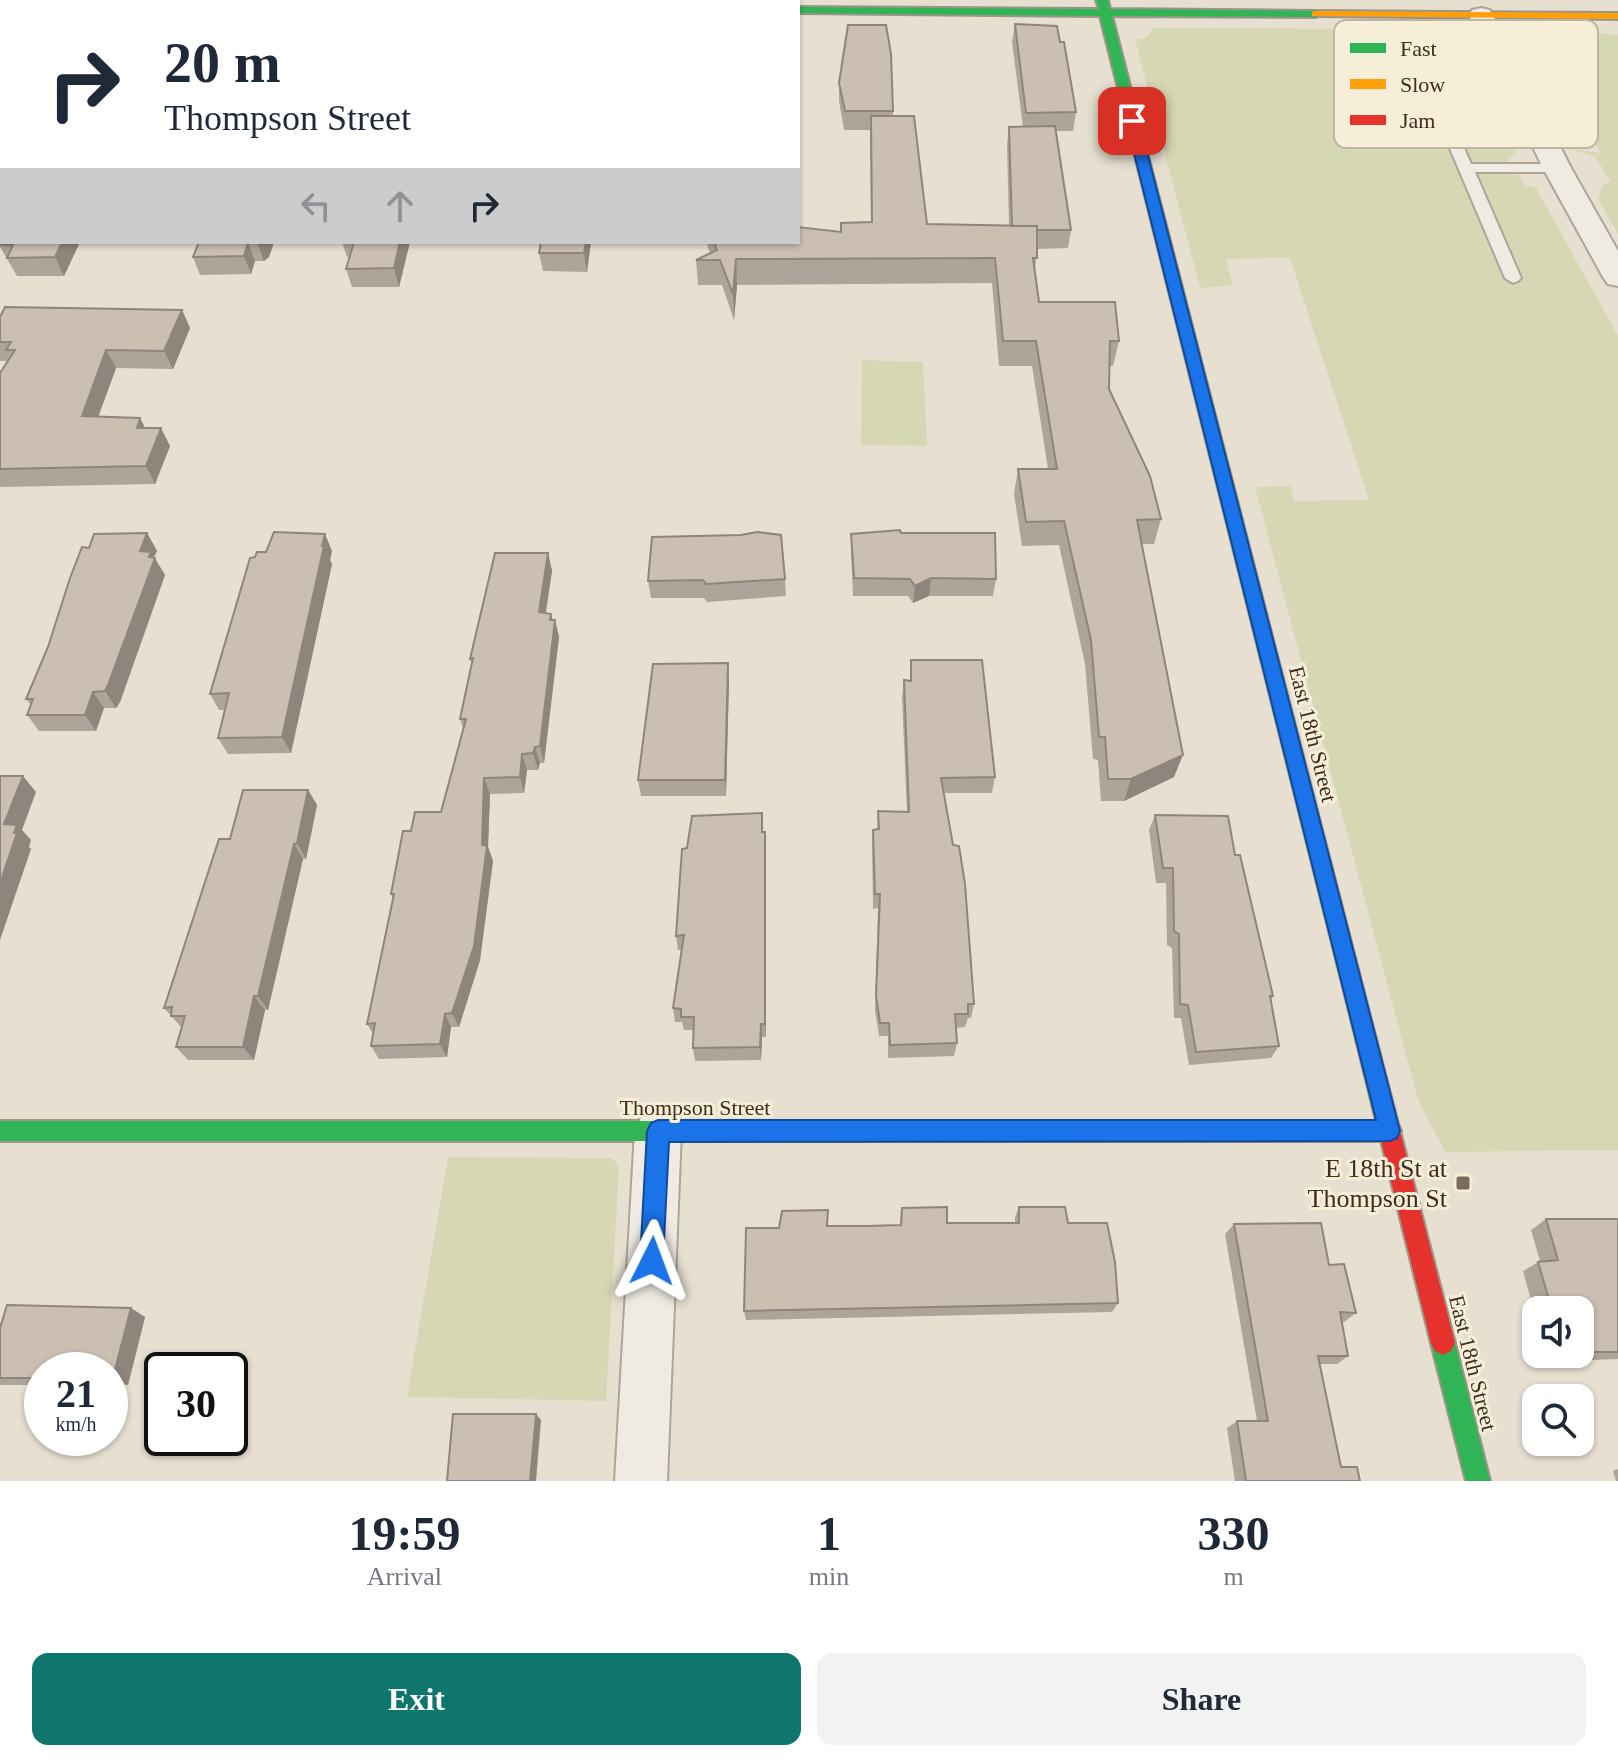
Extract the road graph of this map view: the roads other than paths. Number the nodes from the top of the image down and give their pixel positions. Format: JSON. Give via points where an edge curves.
{"nodes":[{"id":1,"x":1103,"y":6,"type":"edge"},
{"id":2,"x":800,"y":10,"type":"edge"},
{"id":3,"x":1481,"y":15,"type":"junction"},
{"id":4,"x":1618,"y":16,"type":"edge"},
{"id":5,"x":1483,"y":20,"type":"edge"},
{"id":6,"x":1457,"y":148,"type":"edge"},
{"id":7,"x":1547,"y":148,"type":"edge"},
{"id":8,"x":1466,"y":168,"type":"junction"},
{"id":9,"x":1557,"y":168,"type":"junction"},
{"id":10,"x":1618,"y":277,"type":"edge"},
{"id":11,"x":1513,"y":278,"type":"dead end"},
{"id":12,"x":0,"y":1131,"type":"edge"},
{"id":13,"x":658,"y":1131,"type":"junction"},
{"id":14,"x":1390,"y":1131,"type":"junction"},
{"id":15,"x":641,"y":1481,"type":"edge"},
{"id":16,"x":1478,"y":1481,"type":"edge"}],
"edges":[{"from":1,"to":2,"type":"street"},
{"from":1,"to":3,"type":"street"},
{"from":1,"to":14,"type":"street","name":"East 18th Street"},
{"from":3,"to":4,"type":"street"},
{"from":3,"to":5,"type":"street"},
{"from":6,"to":8,"type":"lane"},
{"from":7,"to":9,"type":"street"},
{"from":8,"to":9,"type":"lane"},
{"from":8,"to":11,"type":"lane"},
{"from":9,"to":10,"type":"street"},
{"from":12,"to":13,"type":"street","name":"Thompson Street"},
{"from":13,"to":14,"type":"street","name":"Thompson Street"},
{"from":13,"to":15,"type":"street"},
{"from":14,"to":16,"type":"street","name":"East 18th Street"}]}
